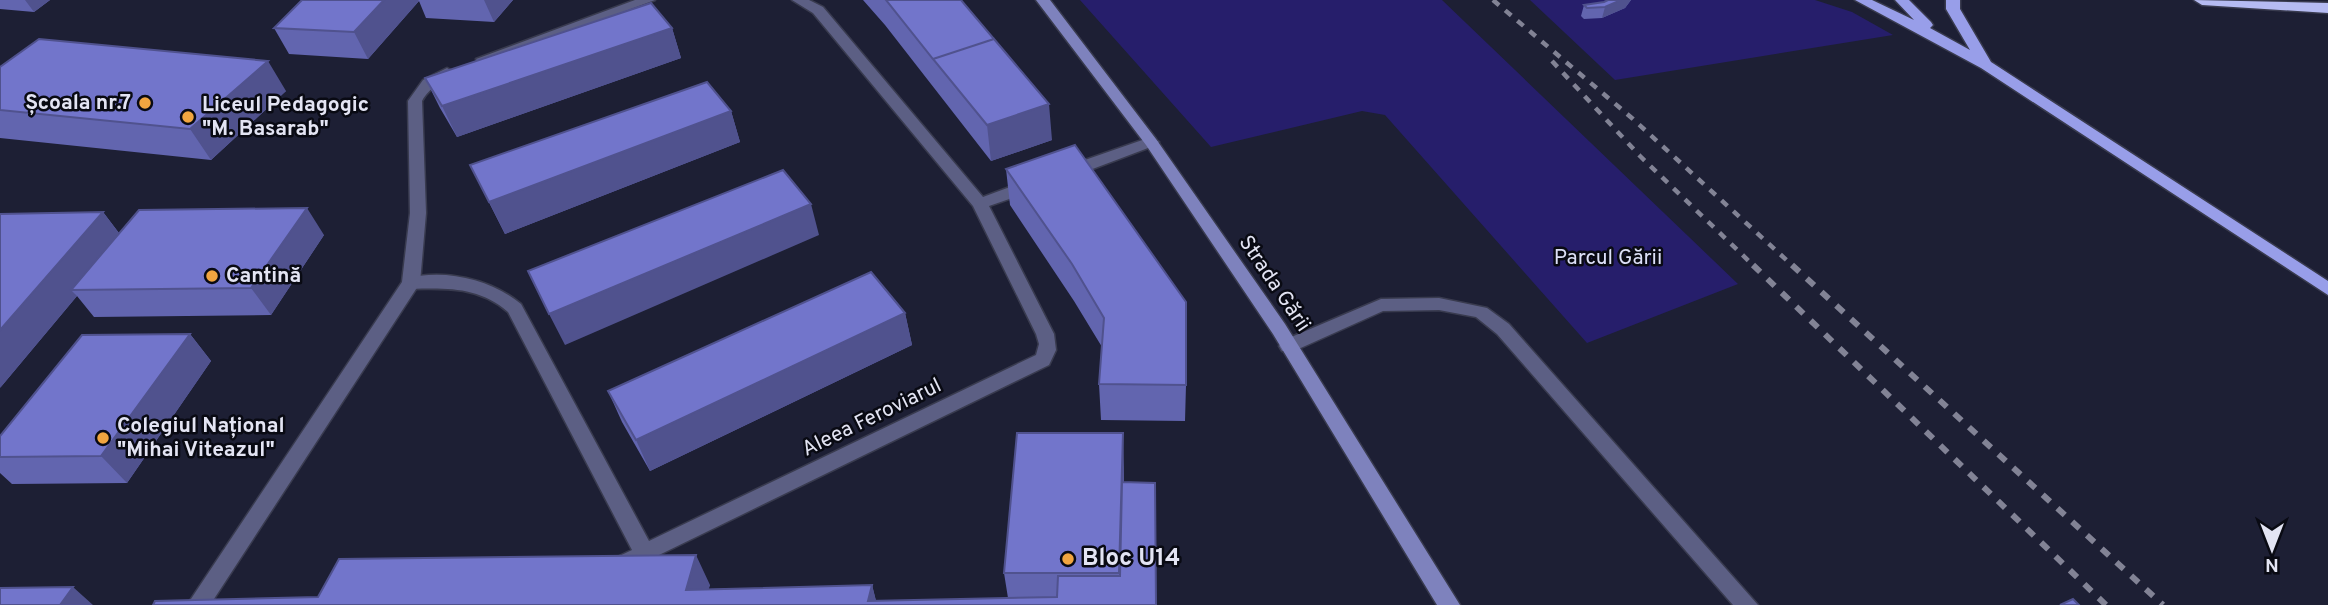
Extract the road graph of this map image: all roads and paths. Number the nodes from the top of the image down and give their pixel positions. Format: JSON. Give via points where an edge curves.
{"nodes":[{"id":1,"x":648,"y":0,"type":"edge"},
{"id":2,"x":799,"y":0,"type":"edge"},
{"id":3,"x":1043,"y":0,"type":"edge"},
{"id":4,"x":1863,"y":0,"type":"edge"},
{"id":5,"x":1902,"y":0,"type":"edge"},
{"id":6,"x":1953,"y":0,"type":"edge"},
{"id":7,"x":2202,"y":0,"type":"edge"},
{"id":8,"x":2328,"y":8,"type":"edge"},
{"id":9,"x":1937,"y":37,"type":"junction"},
{"id":10,"x":1986,"y":65,"type":"junction"},
{"id":11,"x":1150,"y":142,"type":"junction"},
{"id":12,"x":980,"y":204,"type":"junction"},
{"id":13,"x":411,"y":283,"type":"junction"},
{"id":14,"x":2328,"y":289,"type":"edge"},
{"id":15,"x":1288,"y":346,"type":"junction"},
{"id":16,"x":644,"y":553,"type":"junction"},
{"id":17,"x":600,"y":571,"type":"edge"},
{"id":18,"x":198,"y":605,"type":"edge"},
{"id":19,"x":1449,"y":605,"type":"edge"},
{"id":20,"x":1747,"y":605,"type":"edge"}],
"edges":[{"from":1,"to":13,"type":"street","via":[[450,71],[420,90],[415,101],[418,213]]},
{"from":2,"to":12,"type":"street","name":"Aleea Feroviarul","via":[[818,10]]},
{"from":3,"to":11,"type":"street","name":"Strada Gării"},
{"from":4,"to":9,"type":"main road"},
{"from":5,"to":9,"type":"main road"},
{"from":6,"to":10,"type":"main road","via":[[1953,9]]},
{"from":7,"to":8,"type":"highway"},
{"from":9,"to":10,"type":"main road"},
{"from":10,"to":14,"type":"main road"},
{"from":11,"to":12,"type":"street"},
{"from":11,"to":15,"type":"street","name":"Strada Gării"},
{"from":12,"to":16,"type":"street","name":"Aleea Feroviarul","via":[[1045,334],[1049,345],[1043,360]]},
{"from":13,"to":16,"type":"street","via":[[475,284],[502,295],[515,309]]},
{"from":13,"to":18,"type":"street"},
{"from":15,"to":19,"type":"street","name":"Strada Gării"},
{"from":15,"to":20,"type":"street","via":[[1381,304],[1438,304],[1481,312],[1503,329]]},
{"from":16,"to":17,"type":"street","name":"Aleea Feroviarul"}]}
